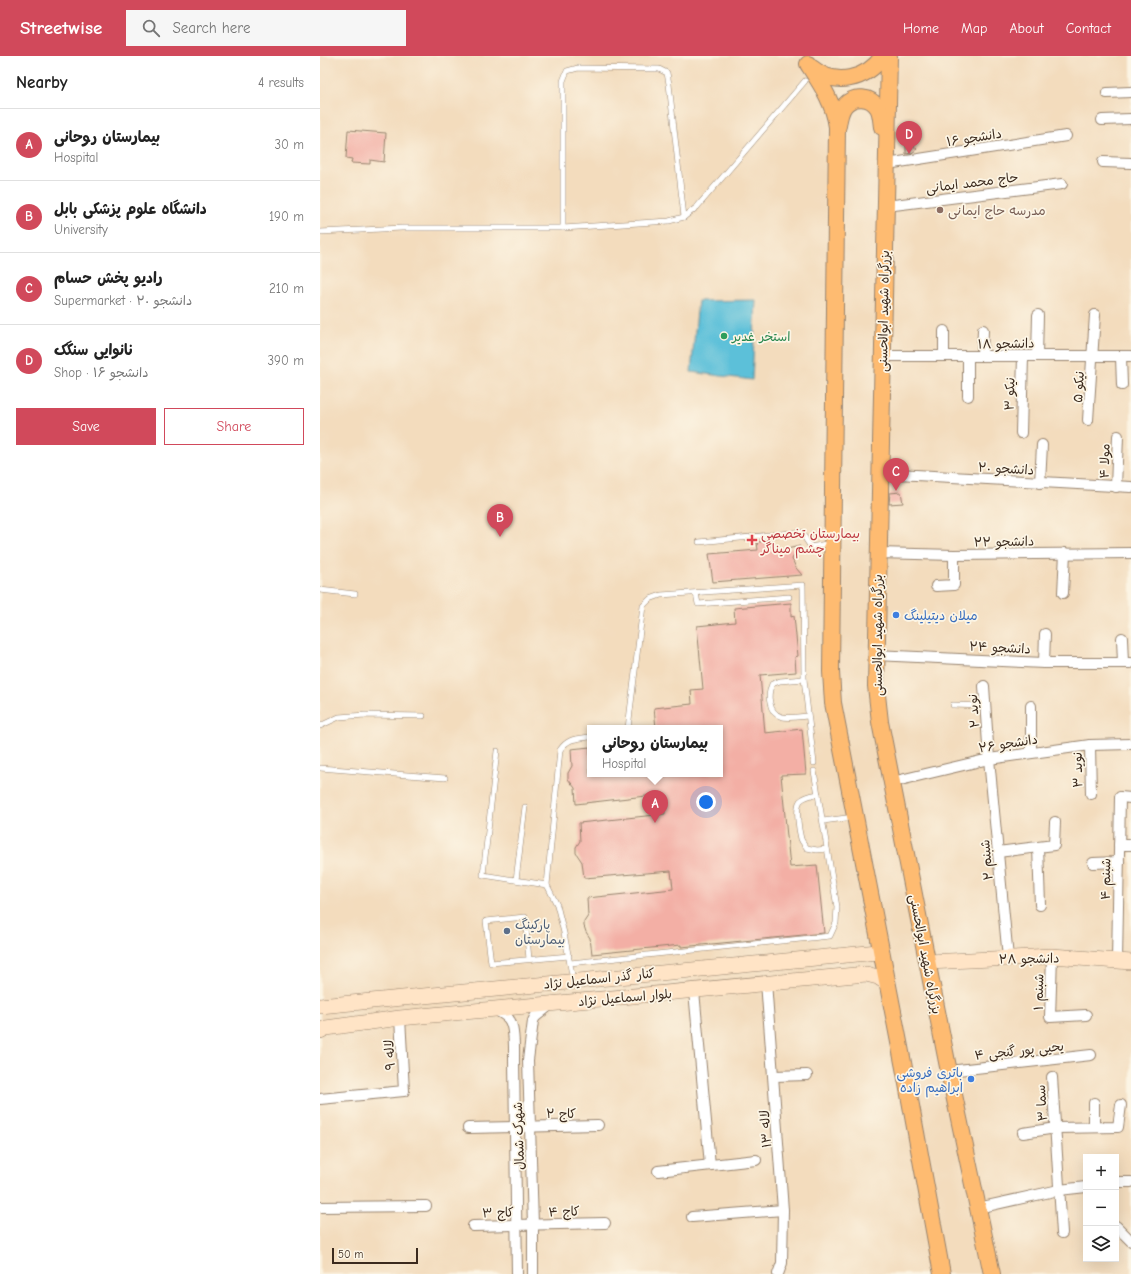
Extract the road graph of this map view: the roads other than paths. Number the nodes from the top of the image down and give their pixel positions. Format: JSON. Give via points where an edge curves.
{"nodes":[{"id":1,"x":883,"y":56,"type":"edge"},
{"id":2,"x":889,"y":56,"type":"edge"},
{"id":3,"x":803,"y":59,"type":"edge"},
{"id":4,"x":805,"y":81,"type":"dead end"},
{"id":5,"x":1131,"y":92,"type":"edge"},
{"id":6,"x":1107,"y":93,"type":"dead end"},
{"id":7,"x":1131,"y":119,"type":"edge"},
{"id":8,"x":1102,"y":120,"type":"dead end"},
{"id":9,"x":837,"y":136,"type":"junction"},
{"id":10,"x":1066,"y":136,"type":"dead end"},
{"id":11,"x":1103,"y":162,"type":"dead end"},
{"id":12,"x":1131,"y":163,"type":"edge"},
{"id":13,"x":887,"y":164,"type":"junction"},
{"id":14,"x":1062,"y":184,"type":"dead end"},
{"id":15,"x":886,"y":206,"type":"junction"},
{"id":16,"x":684,"y":217,"type":"junction"},
{"id":17,"x":562,"y":228,"type":"junction"},
{"id":18,"x":320,"y":232,"type":"edge"},
{"id":19,"x":1038,"y":315,"type":"dead end"},
{"id":20,"x":1095,"y":315,"type":"dead end"},
{"id":21,"x":983,"y":330,"type":"dead end"},
{"id":22,"x":944,"y":331,"type":"dead end"},
{"id":23,"x":882,"y":356,"type":"junction"},
{"id":24,"x":944,"y":356,"type":"junction"},
{"id":25,"x":982,"y":356,"type":"junction"},
{"id":26,"x":1023,"y":356,"type":"junction"},
{"id":27,"x":1037,"y":356,"type":"junction"},
{"id":28,"x":1093,"y":356,"type":"junction"},
{"id":29,"x":968,"y":357,"type":"junction"},
{"id":30,"x":1126,"y":357,"type":"edge"},
{"id":31,"x":1122,"y":385,"type":"dead end"},
{"id":32,"x":968,"y":396,"type":"dead end"},
{"id":33,"x":1088,"y":420,"type":"dead end"},
{"id":34,"x":1020,"y":433,"type":"dead end"},
{"id":35,"x":1118,"y":436,"type":"dead end"},
{"id":36,"x":1042,"y":445,"type":"dead end"},
{"id":37,"x":880,"y":473,"type":"junction"},
{"id":38,"x":1040,"y":483,"type":"junction"},
{"id":39,"x":1116,"y":487,"type":"junction"},
{"id":40,"x":1131,"y":487,"type":"edge"},
{"id":41,"x":699,"y":542,"type":"dead end"},
{"id":42,"x":832,"y":543,"type":"junction"},
{"id":43,"x":878,"y":553,"type":"junction"},
{"id":44,"x":1065,"y":553,"type":"junction"},
{"id":45,"x":1131,"y":553,"type":"edge"},
{"id":46,"x":954,"y":555,"type":"junction"},
{"id":47,"x":936,"y":586,"type":"dead end"},
{"id":48,"x":320,"y":590,"type":"edge"},
{"id":49,"x":696,"y":593,"type":"junction"},
{"id":50,"x":1063,"y":593,"type":"dead end"},
{"id":51,"x":355,"y":594,"type":"dead end"},
{"id":52,"x":789,"y":597,"type":"dead end"},
{"id":53,"x":1045,"y":634,"type":"dead end"},
{"id":54,"x":1122,"y":638,"type":"dead end"},
{"id":55,"x":875,"y":655,"type":"junction"},
{"id":56,"x":1044,"y":663,"type":"junction"},
{"id":57,"x":1127,"y":663,"type":"edge"},
{"id":58,"x":804,"y":679,"type":"junction"},
{"id":59,"x":984,"y":686,"type":"dead end"},
{"id":60,"x":953,"y":705,"type":"dead end"},
{"id":61,"x":985,"y":706,"type":"junction"},
{"id":62,"x":1031,"y":706,"type":"dead end"},
{"id":63,"x":423,"y":716,"type":"dead end"},
{"id":64,"x":808,"y":716,"type":"junction"},
{"id":65,"x":628,"y":725,"type":"edge"},
{"id":66,"x":320,"y":726,"type":"edge"},
{"id":67,"x":587,"y":737,"type":"edge"},
{"id":68,"x":1131,"y":744,"type":"edge"},
{"id":69,"x":1090,"y":745,"type":"junction"},
{"id":70,"x":497,"y":751,"type":"dead end"},
{"id":71,"x":1031,"y":752,"type":"junction"},
{"id":72,"x":988,"y":759,"type":"junction"},
{"id":73,"x":814,"y":763,"type":"dead end"},
{"id":74,"x":320,"y":768,"type":"edge"},
{"id":75,"x":814,"y":771,"type":"dead end"},
{"id":76,"x":445,"y":778,"type":"dead end"},
{"id":77,"x":892,"y":782,"type":"junction"},
{"id":78,"x":818,"y":794,"type":"junction"},
{"id":79,"x":1091,"y":794,"type":"dead end"},
{"id":80,"x":1131,"y":798,"type":"edge"},
{"id":81,"x":525,"y":807,"type":"dead end"},
{"id":82,"x":855,"y":817,"type":"junction"},
{"id":83,"x":823,"y":821,"type":"junction"},
{"id":84,"x":1055,"y":822,"type":"dead end"},
{"id":85,"x":1119,"y":845,"type":"junction"},
{"id":86,"x":1131,"y":845,"type":"edge"},
{"id":87,"x":1038,"y":847,"type":"junction"},
{"id":88,"x":827,"y":849,"type":"junction"},
{"id":89,"x":998,"y":852,"type":"junction"},
{"id":90,"x":1119,"y":862,"type":"junction"},
{"id":91,"x":1093,"y":863,"type":"dead end"},
{"id":92,"x":516,"y":880,"type":"junction"},
{"id":93,"x":547,"y":885,"type":"junction"},
{"id":94,"x":1040,"y":905,"type":"dead end"},
{"id":95,"x":875,"y":918,"type":"junction"},
{"id":96,"x":878,"y":952,"type":"junction"},
{"id":97,"x":568,"y":956,"type":"junction"},
{"id":98,"x":1052,"y":956,"type":"junction"},
{"id":99,"x":1008,"y":958,"type":"junction"},
{"id":100,"x":529,"y":959,"type":"junction"},
{"id":101,"x":928,"y":962,"type":"junction"},
{"id":102,"x":1124,"y":962,"type":"edge"},
{"id":103,"x":570,"y":963,"type":"junction"},
{"id":104,"x":866,"y":974,"type":"junction"},
{"id":105,"x":574,"y":981,"type":"junction"},
{"id":106,"x":766,"y":982,"type":"junction"},
{"id":107,"x":887,"y":984,"type":"junction"},
{"id":108,"x":694,"y":991,"type":"junction"},
{"id":109,"x":551,"y":1004,"type":"junction"},
{"id":110,"x":320,"y":1006,"type":"edge"},
{"id":111,"x":494,"y":1009,"type":"junction"},
{"id":112,"x":1086,"y":1015,"type":"dead end"},
{"id":113,"x":400,"y":1018,"type":"junction"},
{"id":114,"x":322,"y":1029,"type":"edge"},
{"id":115,"x":1091,"y":1055,"type":"dead end"},
{"id":116,"x":514,"y":1060,"type":"junction"},
{"id":117,"x":528,"y":1060,"type":"junction"},
{"id":118,"x":949,"y":1071,"type":"junction"},
{"id":119,"x":807,"y":1075,"type":"dead end"},
{"id":120,"x":774,"y":1076,"type":"junction"},
{"id":121,"x":1052,"y":1077,"type":"dead end"},
{"id":122,"x":320,"y":1099,"type":"edge"},
{"id":123,"x":1094,"y":1103,"type":"dead end"},
{"id":124,"x":1121,"y":1105,"type":"dead end"},
{"id":125,"x":598,"y":1125,"type":"dead end"},
{"id":126,"x":523,"y":1126,"type":"junction"},
{"id":127,"x":1094,"y":1127,"type":"junction"},
{"id":128,"x":468,"y":1128,"type":"dead end"},
{"id":129,"x":1056,"y":1128,"type":"junction"},
{"id":130,"x":1023,"y":1132,"type":"dead end"},
{"id":131,"x":756,"y":1160,"type":"dead end"},
{"id":132,"x":710,"y":1165,"type":"junction"},
{"id":133,"x":658,"y":1171,"type":"dead end"},
{"id":134,"x":1119,"y":1182,"type":"edge"},
{"id":135,"x":1131,"y":1182,"type":"edge"},
{"id":136,"x":1083,"y":1187,"type":"edge"},
{"id":137,"x":1059,"y":1190,"type":"junction"},
{"id":138,"x":426,"y":1206,"type":"dead end"},
{"id":139,"x":320,"y":1207,"type":"edge"},
{"id":140,"x":978,"y":1208,"type":"junction"},
{"id":141,"x":783,"y":1210,"type":"junction"},
{"id":142,"x":692,"y":1216,"type":"dead end"},
{"id":143,"x":604,"y":1223,"type":"dead end"},
{"id":144,"x":524,"y":1225,"type":"junction"},
{"id":145,"x":473,"y":1226,"type":"dead end"},
{"id":146,"x":1119,"y":1229,"type":"edge"},
{"id":147,"x":1062,"y":1233,"type":"dead end"},
{"id":148,"x":1131,"y":1241,"type":"edge"},
{"id":149,"x":517,"y":1274,"type":"edge"},
{"id":150,"x":533,"y":1274,"type":"edge"},
{"id":151,"x":778,"y":1274,"type":"edge"},
{"id":152,"x":942,"y":1274,"type":"edge"},
{"id":153,"x":992,"y":1274,"type":"edge"}],
"edges":[{"from":1,"to":3,"type":"main road","via":[[868,71],[848,79],[826,76],[813,69]]},
{"from":2,"to":13,"type":"main road","name":"بزرگراه شهید ابوالحسنی"},
{"from":3,"to":9,"type":"main road","via":[[832,105]]},
{"from":4,"to":16,"type":"lane","via":[[702,202]]},
{"from":5,"to":6,"type":"street"},
{"from":7,"to":8,"type":"street"},
{"from":9,"to":13,"type":"main road","via":[[839,116],[845,104],[856,98],[868,99],[880,113]]},
{"from":9,"to":42,"type":"main road"},
{"from":10,"to":13,"type":"street","name":"دانشجو ۱۶"},
{"from":11,"to":12,"type":"street"},
{"from":13,"to":15,"type":"main road","name":"بزرگراه شهید ابوالحسنی"},
{"from":14,"to":15,"type":"street","name":"حاج محمد ایمانی"},
{"from":15,"to":23,"type":"main road","name":"بزرگراه شهید ابوالحسنی"},
{"from":16,"to":17,"type":"lane","via":[[669,221]]},
{"from":16,"to":17,"type":"lane","via":[[667,72],[659,69],[578,68],[567,71],[562,81]]},
{"from":17,"to":18,"type":"lane","via":[[402,228]]},
{"from":19,"to":27,"type":"street"},
{"from":20,"to":28,"type":"street","name":"نیکو ۵"},
{"from":21,"to":25,"type":"street"},
{"from":22,"to":24,"type":"street"},
{"from":23,"to":24,"type":"street","name":"دانشجو ۱۸"},
{"from":23,"to":37,"type":"main road","name":"بزرگراه شهید ابوالحسنی"},
{"from":24,"to":29,"type":"street","name":"دانشجو ۱۸"},
{"from":25,"to":26,"type":"street","name":"دانشجو ۱۸"},
{"from":25,"to":29,"type":"street","name":"دانشجو ۱۸"},
{"from":26,"to":27,"type":"street","name":"دانشجو ۱۸"},
{"from":26,"to":34,"type":"street","name":"نیکو ۳"},
{"from":27,"to":28,"type":"street","name":"دانشجو ۱۸"},
{"from":28,"to":30,"type":"street","name":"دانشجو ۱۸"},
{"from":28,"to":33,"type":"street","name":"نیکو ۵"},
{"from":29,"to":32,"type":"street"},
{"from":30,"to":31,"type":"street"},
{"from":35,"to":39,"type":"street","name":"مولا ۴"},
{"from":36,"to":38,"type":"street"},
{"from":37,"to":38,"type":"street","name":"دانشجو ۲۰"},
{"from":37,"to":43,"type":"main road","name":"بزرگراه شهید ابوالحسنی"},
{"from":38,"to":39,"type":"street","name":"دانشجو ۲۰"},
{"from":39,"to":40,"type":"street","name":"دانشجو ۲۰"},
{"from":41,"to":42,"type":"lane","via":[[801,532],[810,547]]},
{"from":42,"to":82,"type":"main road","via":[[832,693]]},
{"from":43,"to":46,"type":"street","name":"دانشجو ۲۲"},
{"from":43,"to":55,"type":"main road","name":"بزرگراه شهید ابوالحسنی"},
{"from":44,"to":45,"type":"street","name":"دانشجو ۲۲"},
{"from":44,"to":46,"type":"street","name":"دانشجو ۲۲"},
{"from":44,"to":50,"type":"street"},
{"from":46,"to":47,"type":"street","via":[[954,585]]},
{"from":48,"to":51,"type":"lane"},
{"from":49,"to":52,"type":"lane","via":[[698,604]]},
{"from":49,"to":58,"type":"lane","via":[[803,584]]},
{"from":49,"to":65,"type":"lane","via":[[661,595],[650,599],[643,606]]},
{"from":53,"to":56,"type":"street"},
{"from":54,"to":57,"type":"street"},
{"from":55,"to":56,"type":"street","name":"دانشجو ۲۴"},
{"from":55,"to":77,"type":"main road","name":"بزرگراه شهید ابوالحسنی","via":[[877,701]]},
{"from":56,"to":57,"type":"street","name":"دانشجو ۲۴"},
{"from":58,"to":64,"type":"lane"},
{"from":58,"to":64,"type":"lane","via":[[772,684],[769,699],[771,710],[778,717]]},
{"from":59,"to":61,"type":"street","name":"نوید ۲"},
{"from":60,"to":61,"type":"lane"},
{"from":61,"to":72,"type":"street","name":"نوید ۲"},
{"from":62,"to":71,"type":"street"},
{"from":63,"to":66,"type":"lane","via":[[339,717]]},
{"from":64,"to":73,"type":"lane"},
{"from":67,"to":93,"type":"lane","via":[[565,743],[560,750]]},
{"from":68,"to":69,"type":"street","name":"دانشجو ۲۶"},
{"from":69,"to":71,"type":"street","name":"دانشجو ۲۶"},
{"from":69,"to":79,"type":"street","name":"نوید ۳"},
{"from":70,"to":92,"type":"lane","via":[[483,875]]},
{"from":71,"to":72,"type":"street","name":"دانشجو ۲۶"},
{"from":72,"to":77,"type":"street","name":"دانشجو ۲۶"},
{"from":72,"to":89,"type":"street","name":"شبنم ۲"},
{"from":74,"to":76,"type":"lane"},
{"from":75,"to":78,"type":"lane"},
{"from":77,"to":101,"type":"main road","name":"بزرگراه شهید ابوالحسنی"},
{"from":78,"to":83,"type":"lane"},
{"from":78,"to":88,"type":"lane","via":[[807,796],[800,802],[797,813],[799,827],[802,841],[807,848]]},
{"from":80,"to":85,"type":"street","name":"شبنم ۴","via":[[1120,797]]},
{"from":81,"to":92,"type":"lane"},
{"from":82,"to":83,"type":"lane"},
{"from":82,"to":95,"type":"main road"},
{"from":83,"to":88,"type":"lane"},
{"from":84,"to":87,"type":"street","via":[[1054,845]]},
{"from":85,"to":86,"type":"street"},
{"from":85,"to":90,"type":"street","name":"شبنم ۴"},
{"from":87,"to":89,"type":"street"},
{"from":87,"to":94,"type":"street"},
{"from":88,"to":103,"type":"lane","via":[[837,907],[836,923],[830,936]]},
{"from":89,"to":99,"type":"street","name":"شبنم ۲"},
{"from":90,"to":91,"type":"street"},
{"from":90,"to":102,"type":"street","name":"شبنم ۴"},
{"from":92,"to":93,"type":"lane"},
{"from":93,"to":97,"type":"lane","via":[[557,905]]},
{"from":95,"to":96,"type":"main road"},
{"from":95,"to":107,"type":"main road"},
{"from":96,"to":104,"type":"main road","via":[[878,958]]},
{"from":96,"to":105,"type":"main road","name":"کنار گذر اسماعیل نژاد"},
{"from":97,"to":100,"type":"lane"},
{"from":97,"to":103,"type":"lane"},
{"from":98,"to":99,"type":"main road","name":"دانشجو ۲۸"},
{"from":98,"to":102,"type":"main road","name":"دانشجو ۲۸"},
{"from":98,"to":112,"type":"street","name":"شبنم ۱","via":[[1050,1017]]},
{"from":99,"to":101,"type":"main road","name":"دانشجو ۲۸"},
{"from":100,"to":100,"type":"lane","via":[[491,963],[486,920],[525,917]]},
{"from":101,"to":118,"type":"main road","name":"بزرگراه شهید ابوالحسنی"},
{"from":103,"to":105,"type":"lane"},
{"from":104,"to":106,"type":"main road","name":"بلوار اسماعیل نژاد"},
{"from":104,"to":107,"type":"main road","via":[[878,977]]},
{"from":105,"to":110,"type":"main road","name":"کنار گذر اسماعیل نژاد"},
{"from":106,"to":108,"type":"main road","name":"بلوار اسماعیل نژاد"},
{"from":106,"to":120,"type":"street","name":"لاله ۱۳"},
{"from":107,"to":152,"type":"main road"},
{"from":108,"to":109,"type":"main road","name":"بلوار اسماعیل نژاد"},
{"from":108,"to":132,"type":"street"},
{"from":109,"to":111,"type":"main road","name":"بلوار اسماعیل نژاد"},
{"from":109,"to":117,"type":"street","name":"شهرک شمال","via":[[533,1021]]},
{"from":111,"to":113,"type":"main road","name":"بلوار اسماعیل نژاد"},
{"from":111,"to":116,"type":"street","name":"شهرک شمال","via":[[510,1021]]},
{"from":113,"to":114,"type":"main road","name":"بلوار اسماعیل نژاد"},
{"from":113,"to":122,"type":"street","name":"لاله ۹","via":[[404,1091]]},
{"from":115,"to":118,"type":"street","name":"یحیی پور گنجی ۴"},
{"from":116,"to":117,"type":"street"},
{"from":116,"to":126,"type":"street","name":"شهرک شمال"},
{"from":117,"to":126,"type":"street","name":"شهرک شمال"},
{"from":118,"to":140,"type":"main road","name":"بزرگراه شهید ابوالحسنی"},
{"from":119,"to":120,"type":"street"},
{"from":120,"to":141,"type":"street","name":"لاله ۱۳"},
{"from":121,"to":129,"type":"street","name":"سما ۳"},
{"from":123,"to":127,"type":"street"},
{"from":124,"to":127,"type":"street","via":[[1118,1127]]},
{"from":125,"to":126,"type":"street","name":"کاج ۲"},
{"from":126,"to":128,"type":"street","name":"کاج ۲"},
{"from":126,"to":144,"type":"street","name":"شهرک شمال"},
{"from":126,"to":144,"type":"street","name":"شهرک شمال"},
{"from":127,"to":129,"type":"street"},
{"from":129,"to":130,"type":"street"},
{"from":129,"to":137,"type":"street","name":"سما ۳"},
{"from":131,"to":132,"type":"street"},
{"from":132,"to":133,"type":"street"},
{"from":134,"to":135,"type":"street"},
{"from":136,"to":137,"type":"street"},
{"from":137,"to":140,"type":"street"},
{"from":137,"to":147,"type":"street","name":"سما ۳"},
{"from":138,"to":139,"type":"street"},
{"from":140,"to":153,"type":"main road","name":"بزرگراه شهید ابوالحسنی"},
{"from":141,"to":142,"type":"street"},
{"from":141,"to":151,"type":"street","name":"لاله ۱۳","via":[[782,1263]]},
{"from":143,"to":144,"type":"street","name":"کاج ۴"},
{"from":144,"to":145,"type":"street","name":"کاج ۳"},
{"from":144,"to":149,"type":"street","name":"شهرک شمال"},
{"from":144,"to":150,"type":"street","name":"شهرک شمال"},
{"from":146,"to":148,"type":"street"}]}
